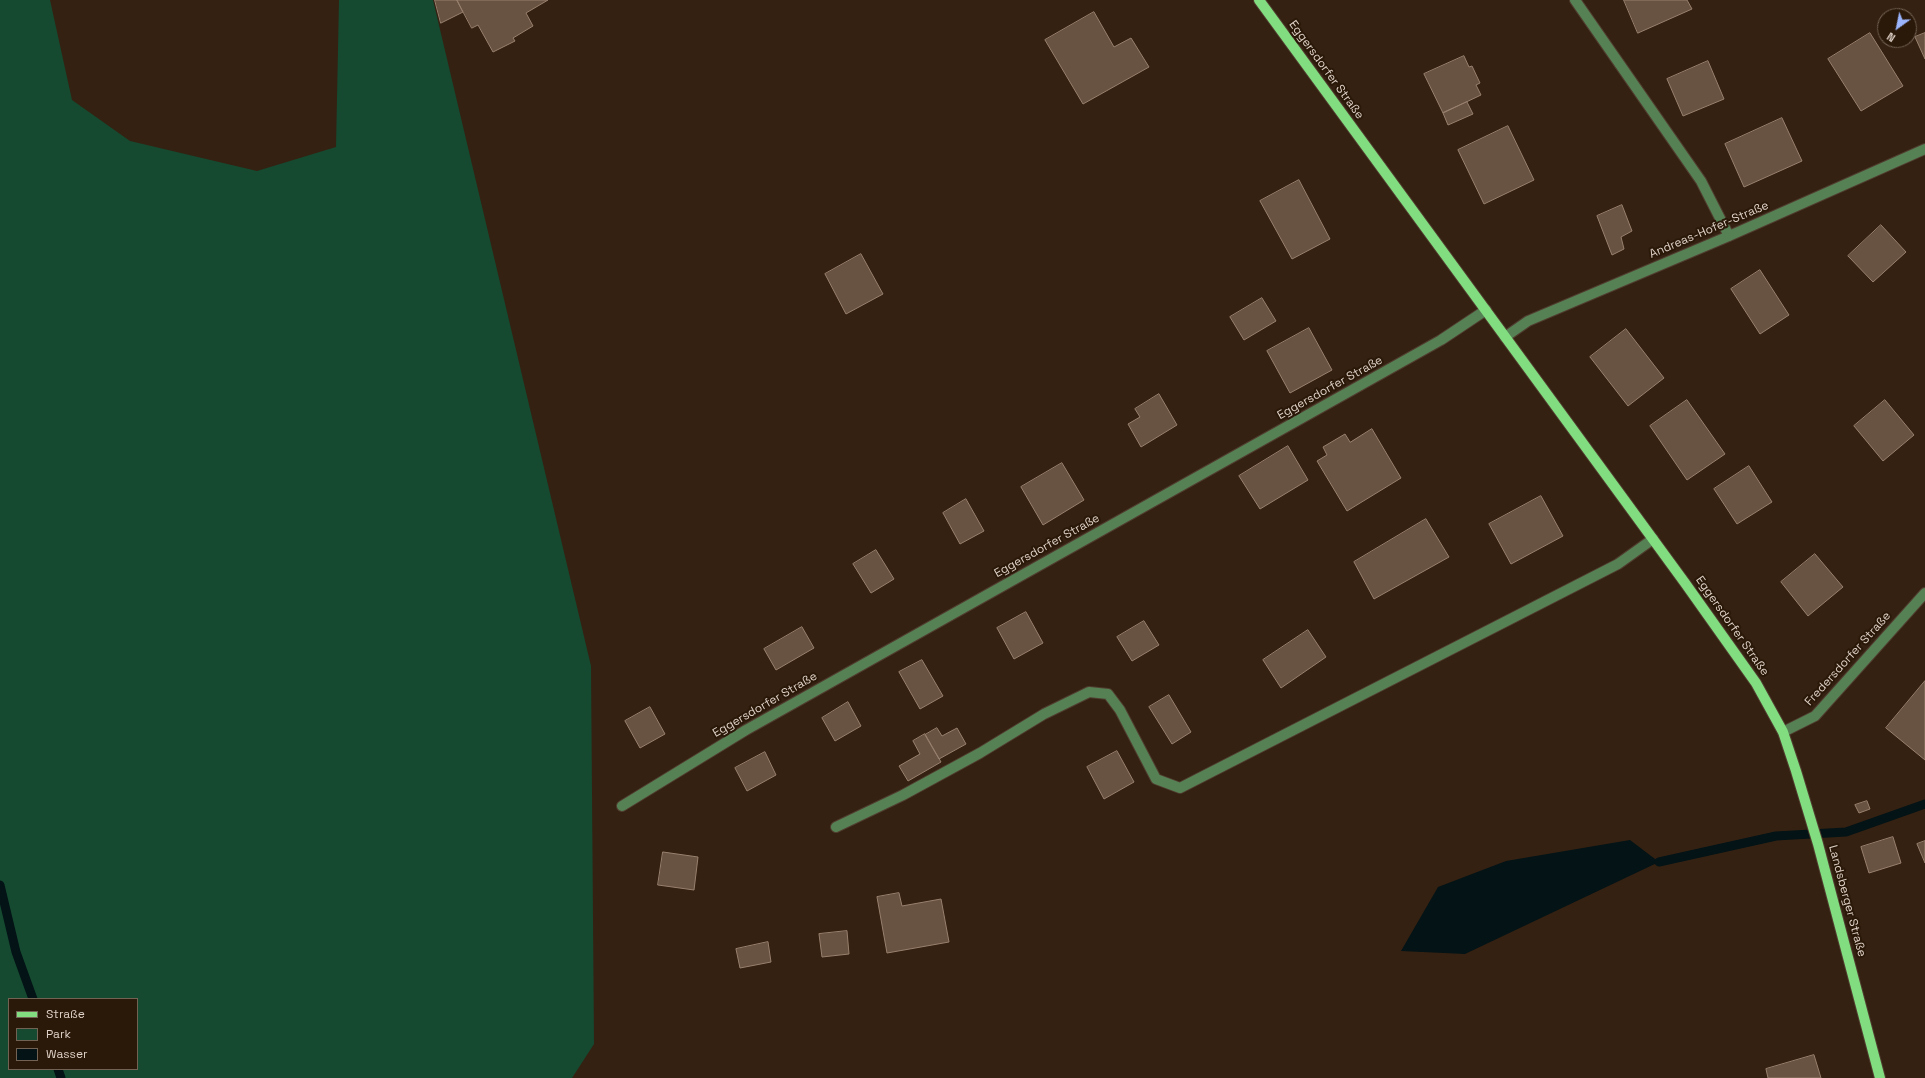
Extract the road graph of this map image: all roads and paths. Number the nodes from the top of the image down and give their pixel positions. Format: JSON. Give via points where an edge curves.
{"nodes":[{"id":1,"x":1258,"y":0,"type":"edge"},
{"id":2,"x":1574,"y":0,"type":"edge"},
{"id":3,"x":1925,"y":149,"type":"edge"},
{"id":4,"x":1729,"y":236,"type":"junction"},
{"id":5,"x":1486,"y":310,"type":"junction"},
{"id":6,"x":1505,"y":337,"type":"junction"},
{"id":7,"x":1653,"y":539,"type":"junction"},
{"id":8,"x":1925,"y":593,"type":"edge"},
{"id":9,"x":1783,"y":732,"type":"junction"},
{"id":10,"x":622,"y":806,"type":"dead end"},
{"id":11,"x":836,"y":827,"type":"dead end"},
{"id":12,"x":1880,"y":1078,"type":"edge"}],
"edges":[{"from":1,"to":5,"type":"main road","name":"Eggersdorfer Straße"},
{"from":2,"to":4,"type":"street","via":[[1700,181]]},
{"from":3,"to":4,"type":"street","name":"Andreas-Hofer-Straße"},
{"from":4,"to":6,"type":"street","name":"Andreas-Hofer-Straße","via":[[1528,321]]},
{"from":5,"to":6,"type":"main road","name":"Eggersdorfer Straße"},
{"from":5,"to":10,"type":"street","name":"Eggersdorfer Straße","via":[[1441,340],[746,730]]},
{"from":6,"to":7,"type":"main road","name":"Eggersdorfer Straße"},
{"from":7,"to":9,"type":"main road","name":"Eggersdorfer Straße","via":[[1756,683]]},
{"from":7,"to":11,"type":"street","via":[[1618,564],[1180,788],[1156,779],[1120,710],[1108,694],[1089,692],[1044,714],[904,795]]},
{"from":8,"to":9,"type":"street","name":"Fredersdorfer Straße","via":[[1815,716]]},
{"from":9,"to":12,"type":"main road","name":"Landsberger Straße","via":[[1818,844]]}]}
